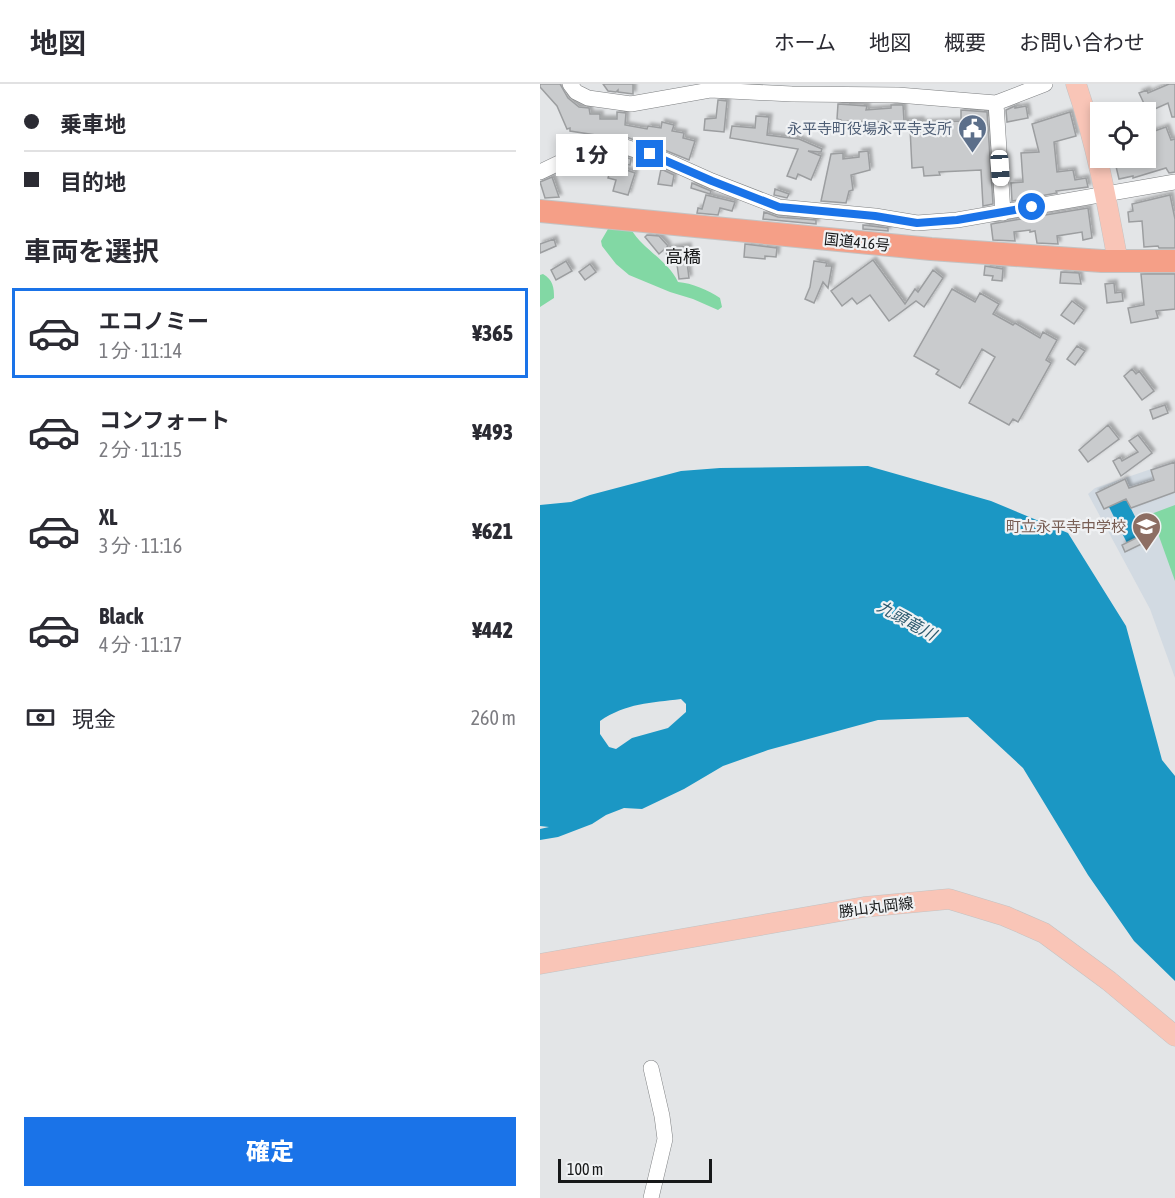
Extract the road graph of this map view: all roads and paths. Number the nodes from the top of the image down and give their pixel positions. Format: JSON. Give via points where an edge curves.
{"nodes":[{"id":1,"x":570,"y":84,"type":"edge"},
{"id":2,"x":1045,"y":84,"type":"edge"},
{"id":3,"x":1076,"y":84,"type":"edge"},
{"id":4,"x":996,"y":103,"type":"junction"},
{"id":5,"x":540,"y":172,"type":"edge"},
{"id":6,"x":1175,"y":182,"type":"edge"},
{"id":7,"x":1106,"y":194,"type":"junction"},
{"id":8,"x":540,"y":211,"type":"edge"},
{"id":9,"x":1003,"y":213,"type":"junction"},
{"id":10,"x":1175,"y":261,"type":"edge"},
{"id":11,"x":1118,"y":262,"type":"junction"},
{"id":12,"x":540,"y":964,"type":"edge"},
{"id":13,"x":1175,"y":1036,"type":"edge"},
{"id":14,"x":651,"y":1068,"type":"dead end"},
{"id":15,"x":651,"y":1198,"type":"edge"}],
"edges":[{"from":1,"to":4,"type":"street","via":[[588,99],[631,104],[710,90],[898,95]]},
{"from":2,"to":4,"type":"street"},
{"from":3,"to":7,"type":"main road"},
{"from":4,"to":9,"type":"street"},
{"from":5,"to":9,"type":"street","via":[[586,150],[623,146],[779,207],[917,223]]},
{"from":6,"to":7,"type":"street"},
{"from":7,"to":9,"type":"street"},
{"from":7,"to":11,"type":"main road"},
{"from":8,"to":11,"type":"highway","name":"国道416号","via":[[931,249]]},
{"from":10,"to":11,"type":"highway","name":"国道416号"},
{"from":12,"to":13,"type":"main road","name":"勝山丸岡線","via":[[864,907],[949,899],[1044,933]]},
{"from":14,"to":15,"type":"street","via":[[665,1139]]}]}
